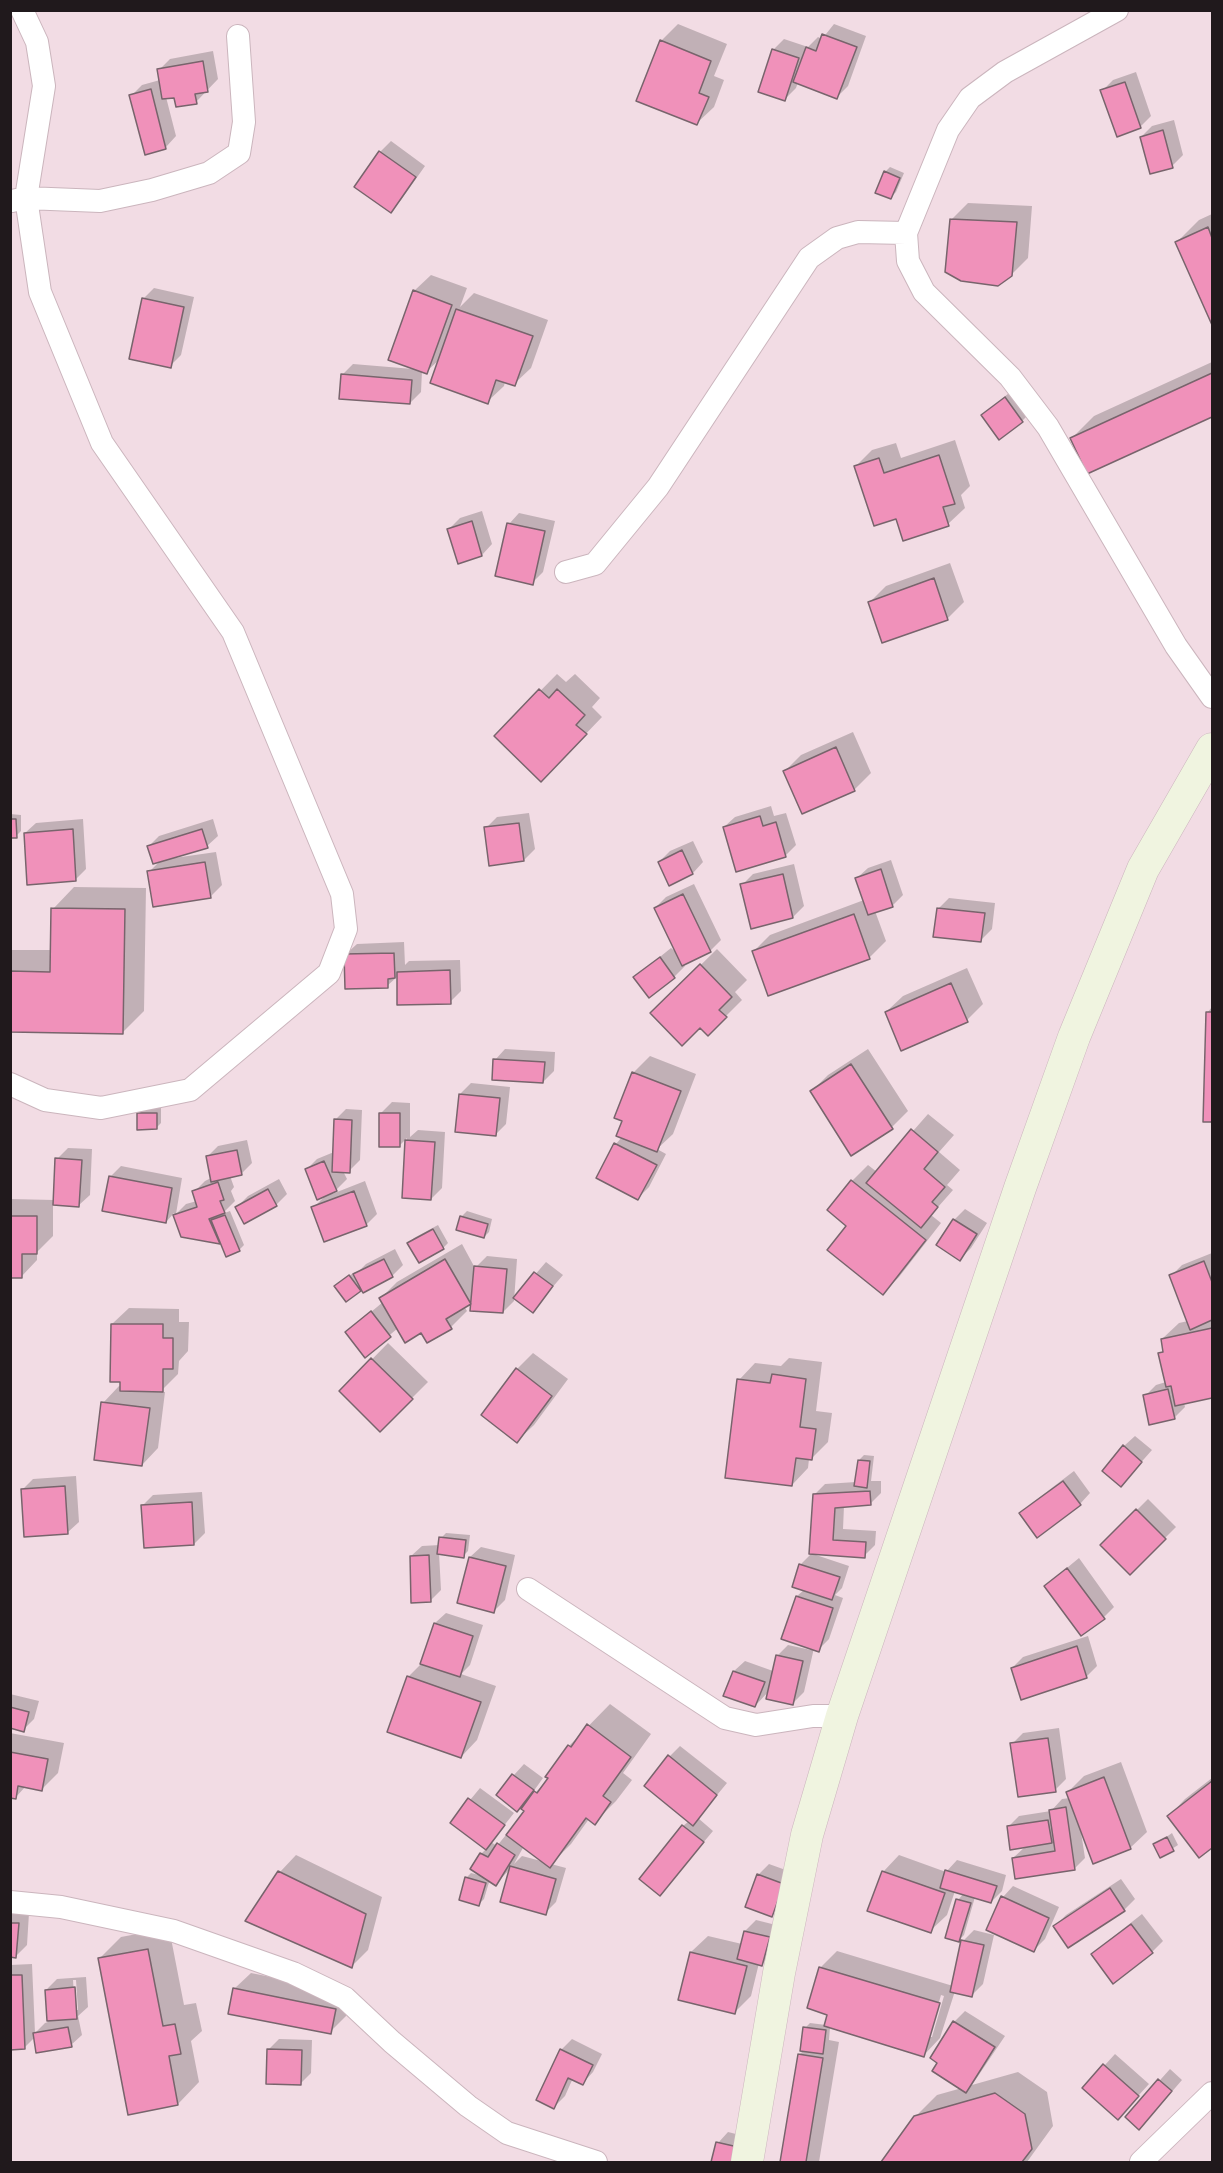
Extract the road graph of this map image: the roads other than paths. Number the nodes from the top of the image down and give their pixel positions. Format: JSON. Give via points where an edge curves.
{"nodes":[{"id":1,"x":22,"y":10,"type":"edge"},
{"id":2,"x":1118,"y":10,"type":"edge"},
{"id":3,"x":238,"y":36,"type":"dead end"},
{"id":4,"x":18,"y":199,"type":"edge"},
{"id":5,"x":906,"y":233,"type":"junction"},
{"id":6,"x":566,"y":572,"type":"dead end"},
{"id":7,"x":1212,"y":697,"type":"edge"},
{"id":8,"x":1212,"y":749,"type":"edge"},
{"id":9,"x":10,"y":1084,"type":"edge"},
{"id":10,"x":528,"y":1590,"type":"dead end"},
{"id":11,"x":842,"y":1716,"type":"junction"},
{"id":12,"x":10,"y":1902,"type":"edge"},
{"id":13,"x":1212,"y":2094,"type":"edge"},
{"id":14,"x":596,"y":2163,"type":"edge"},
{"id":15,"x":747,"y":2163,"type":"edge"},
{"id":16,"x":1141,"y":2163,"type":"edge"}],
"edges":[{"from":1,"to":4,"type":"street","via":[[37,42],[44,86]]},
{"from":2,"to":5,"type":"street","via":[[1005,72],[970,98],[948,130]]},
{"from":3,"to":4,"type":"street","via":[[244,122],[239,153],[209,173],[100,201]]},
{"from":4,"to":9,"type":"street","via":[[40,292],[102,443],[233,632],[342,894],[346,929],[329,973],[190,1090],[101,1108],[45,1100]]},
{"from":5,"to":6,"type":"street","via":[[858,232],[837,238],[809,258],[658,487],[595,564]]},
{"from":5,"to":7,"type":"street","via":[[908,261],[924,292],[1010,377],[1048,427],[1176,646]]},
{"from":8,"to":11,"type":"main road","via":[[1143,869],[1074,1037]]},
{"from":10,"to":11,"type":"street","via":[[725,1718],[756,1725],[813,1716]]},
{"from":11,"to":15,"type":"main road","via":[[807,1835]]},
{"from":12,"to":14,"type":"street","via":[[61,1907],[174,1931],[294,1973],[345,1998],[468,2106],[507,2133]]},
{"from":13,"to":16,"type":"street"}]}
